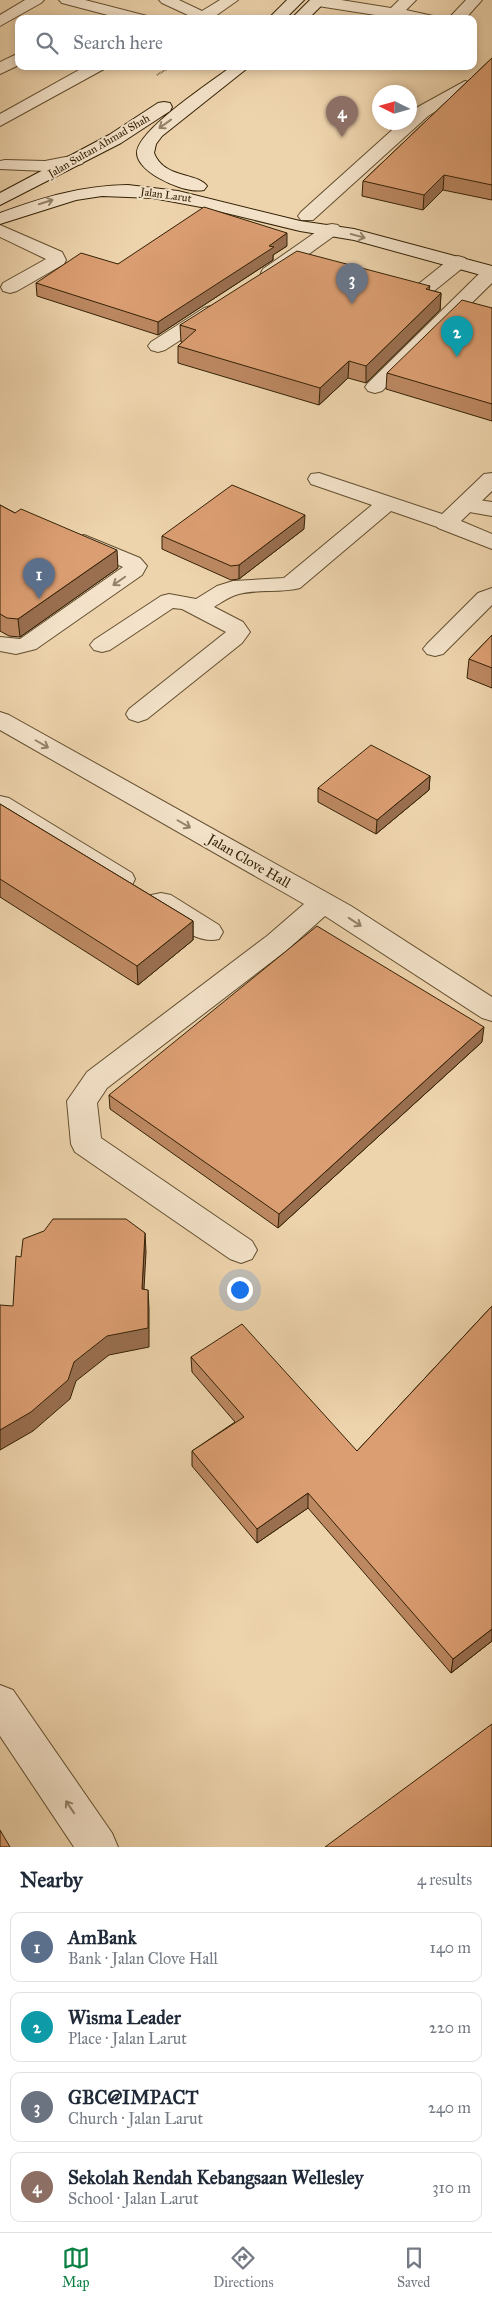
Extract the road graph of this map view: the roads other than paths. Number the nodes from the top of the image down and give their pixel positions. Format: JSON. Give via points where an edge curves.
{"nodes":[{"id":1,"x":36,"y":0,"type":"edge"},
{"id":2,"x":67,"y":0,"type":"edge"},
{"id":3,"x":167,"y":0,"type":"edge"},
{"id":4,"x":230,"y":0,"type":"edge"},
{"id":5,"x":296,"y":0,"type":"edge"},
{"id":6,"x":408,"y":0,"type":"edge"},
{"id":7,"x":474,"y":0,"type":"edge"},
{"id":8,"x":319,"y":1,"type":"edge"},
{"id":9,"x":355,"y":3,"type":"edge"},
{"id":10,"x":96,"y":8,"type":"junction"},
{"id":11,"x":394,"y":13,"type":"junction"},
{"id":12,"x":86,"y":15,"type":"edge"},
{"id":13,"x":125,"y":15,"type":"edge"},
{"id":14,"x":196,"y":15,"type":"edge"},
{"id":15,"x":207,"y":15,"type":"edge"},
{"id":16,"x":280,"y":15,"type":"edge"},
{"id":17,"x":303,"y":15,"type":"edge"},
{"id":18,"x":405,"y":15,"type":"edge"},
{"id":19,"x":460,"y":15,"type":"edge"},
{"id":20,"x":0,"y":21,"type":"edge"},
{"id":21,"x":15,"y":60,"type":"edge"},
{"id":22,"x":0,"y":69,"type":"edge"},
{"id":23,"x":91,"y":70,"type":"edge"},
{"id":24,"x":212,"y":70,"type":"edge"},
{"id":25,"x":237,"y":70,"type":"edge"},
{"id":26,"x":466,"y":86,"type":"edge"},
{"id":27,"x":0,"y":121,"type":"edge"},
{"id":28,"x":76,"y":160,"type":"junction"},
{"id":29,"x":2,"y":165,"type":"edge"},
{"id":30,"x":26,"y":187,"type":"junction"},
{"id":31,"x":0,"y":200,"type":"edge"},
{"id":32,"x":306,"y":216,"type":"junction"},
{"id":33,"x":0,"y":219,"type":"edge"},
{"id":34,"x":0,"y":230,"type":"edge"},
{"id":35,"x":332,"y":230,"type":"junction"},
{"id":36,"x":293,"y":258,"type":"junction"},
{"id":37,"x":458,"y":262,"type":"junction"},
{"id":38,"x":312,"y":263,"type":"edge"},
{"id":39,"x":492,"y":272,"type":"edge"},
{"id":40,"x":379,"y":282,"type":"edge"},
{"id":41,"x":254,"y":283,"type":"edge"},
{"id":42,"x":10,"y":287,"type":"dead end"},
{"id":43,"x":222,"y":304,"type":"edge"},
{"id":44,"x":458,"y":304,"type":"junction"},
{"id":45,"x":484,"y":311,"type":"edge"},
{"id":46,"x":158,"y":346,"type":"dead end"},
{"id":47,"x":375,"y":386,"type":"dead end"},
{"id":48,"x":319,"y":479,"type":"dead end"},
{"id":49,"x":492,"y":479,"type":"edge"},
{"id":50,"x":388,"y":503,"type":"junction"},
{"id":51,"x":466,"y":505,"type":"junction"},
{"id":52,"x":492,"y":509,"type":"edge"},
{"id":53,"x":446,"y":523,"type":"junction"},
{"id":54,"x":62,"y":533,"type":"edge"},
{"id":55,"x":492,"y":542,"type":"edge"},
{"id":56,"x":492,"y":595,"type":"edge"},
{"id":57,"x":198,"y":608,"type":"junction"},
{"id":58,"x":0,"y":644,"type":"edge"},
{"id":59,"x":102,"y":645,"type":"dead end"},
{"id":60,"x":436,"y":649,"type":"dead end"},
{"id":61,"x":138,"y":714,"type":"dead end"},
{"id":62,"x":0,"y":720,"type":"edge"},
{"id":63,"x":0,"y":804,"type":"edge"},
{"id":64,"x":322,"y":903,"type":"junction"},
{"id":65,"x":209,"y":932,"type":"dead end"},
{"id":66,"x":492,"y":1011,"type":"edge"},
{"id":67,"x":241,"y":1250,"type":"dead end"},
{"id":68,"x":0,"y":1703,"type":"edge"},
{"id":69,"x":98,"y":1847,"type":"edge"}],
"edges":[{"from":1,"to":20,"type":"main road"},
{"from":2,"to":10,"type":"main road"},
{"from":3,"to":14,"type":"main road"},
{"from":4,"to":15,"type":"main road"},
{"from":5,"to":16,"type":"main road"},
{"from":6,"to":11,"type":"main road"},
{"from":7,"to":19,"type":"main road"},
{"from":8,"to":9,"type":"main road"},
{"from":8,"to":17,"type":"main road"},
{"from":9,"to":11,"type":"main road"},
{"from":10,"to":12,"type":"main road"},
{"from":10,"to":13,"type":"main road"},
{"from":11,"to":18,"type":"main road"},
{"from":21,"to":22,"type":"main road"},
{"from":23,"to":27,"type":"main road"},
{"from":24,"to":28,"type":"main road","name":"Jalan Sultan Ahmad Shah","via":[[146,120]]},
{"from":25,"to":32,"type":"main road","name":"Jalan Larut","one_way":true,"via":[[156,132],[148,140],[145,156],[162,173],[182,181]]},
{"from":26,"to":32,"type":"main road","via":[[422,112]]},
{"from":28,"to":29,"type":"main road","via":[[45,166]]},
{"from":28,"to":30,"type":"main road","name":"Jalan Sultan Ahmad Shah"},
{"from":29,"to":30,"type":"main road","via":[[18,173]]},
{"from":30,"to":31,"type":"main road","name":"Jalan Sultan Ahmad Shah"},
{"from":32,"to":35,"type":"main road","name":"Jalan Larut"},
{"from":33,"to":35,"type":"main road","name":"Jalan Larut","one_way":true,"via":[[65,196],[103,190],[136,190],[209,202],[301,226]]},
{"from":34,"to":42,"type":"main road","via":[[55,256],[57,260]]},
{"from":35,"to":36,"type":"main road"},
{"from":35,"to":37,"type":"main road","name":"Jalan Larut","one_way":true},
{"from":36,"to":38,"type":"main road"},
{"from":36,"to":41,"type":"main road"},
{"from":37,"to":39,"type":"main road","name":"Jalan Larut"},
{"from":37,"to":40,"type":"main road","via":[[422,291]]},
{"from":39,"to":44,"type":"main road"},
{"from":43,"to":46,"type":"main road"},
{"from":44,"to":45,"type":"main road"},
{"from":44,"to":47,"type":"main road"},
{"from":48,"to":50,"type":"main road"},
{"from":49,"to":51,"type":"main road"},
{"from":50,"to":53,"type":"main road"},
{"from":50,"to":57,"type":"main road","via":[[292,583],[237,587],[226,590]]},
{"from":51,"to":52,"type":"main road"},
{"from":51,"to":53,"type":"main road"},
{"from":53,"to":55,"type":"main road"},
{"from":54,"to":58,"type":"main road","one_way":true,"via":[[136,566],[28,644],[16,647]]},
{"from":56,"to":60,"type":"main road"},
{"from":57,"to":59,"type":"main road","via":[[169,601]]},
{"from":57,"to":61,"type":"main road","via":[[235,627],[238,632]]},
{"from":62,"to":64,"type":"main road","name":"Jalan Clove Hall","one_way":true},
{"from":63,"to":65,"type":"main road"},
{"from":64,"to":66,"type":"main road","name":"Jalan Clove Hall","one_way":true},
{"from":64,"to":67,"type":"main road","via":[[277,943],[97,1080],[82,1101],[86,1144]]},
{"from":69,"to":68,"type":"main road","one_way":true}]}
